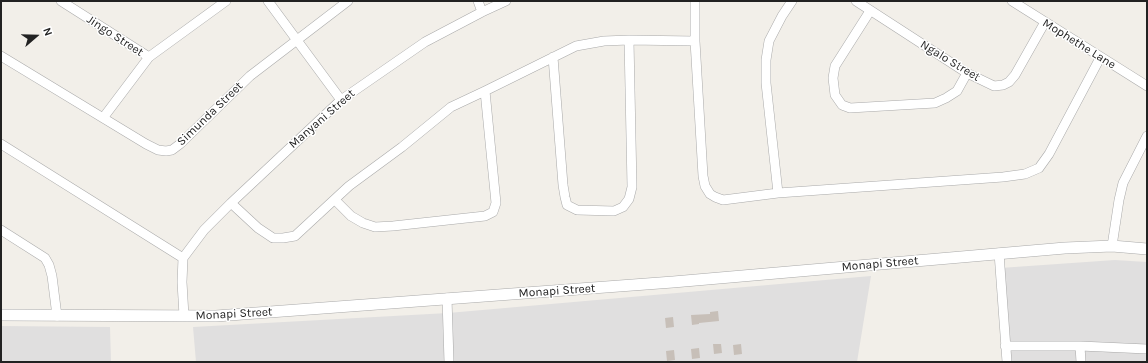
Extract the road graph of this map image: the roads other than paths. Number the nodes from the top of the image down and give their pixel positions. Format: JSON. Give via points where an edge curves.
{"nodes":[{"id":1,"x":61,"y":1,"type":"edge"},
{"id":2,"x":226,"y":1,"type":"edge"},
{"id":3,"x":268,"y":1,"type":"edge"},
{"id":4,"x":348,"y":1,"type":"edge"},
{"id":5,"x":478,"y":1,"type":"edge"},
{"id":6,"x":506,"y":1,"type":"edge"},
{"id":7,"x":695,"y":1,"type":"edge"},
{"id":8,"x":792,"y":1,"type":"edge"},
{"id":9,"x":856,"y":1,"type":"edge"},
{"id":10,"x":1012,"y":1,"type":"edge"},
{"id":11,"x":870,"y":11,"type":"junction"},
{"id":12,"x":482,"y":12,"type":"junction"},
{"id":13,"x":1045,"y":22,"type":"junction"},
{"id":14,"x":297,"y":39,"type":"junction"},
{"id":15,"x":629,"y":40,"type":"junction"},
{"id":16,"x":695,"y":41,"type":"junction"},
{"id":17,"x":1,"y":56,"type":"edge"},
{"id":18,"x":149,"y":57,"type":"junction"},
{"id":19,"x":553,"y":57,"type":"junction"},
{"id":20,"x":1100,"y":58,"type":"junction"},
{"id":21,"x":966,"y":73,"type":"junction"},
{"id":22,"x":1147,"y":86,"type":"edge"},
{"id":23,"x":484,"y":90,"type":"junction"},
{"id":24,"x":341,"y":100,"type":"junction"},
{"id":25,"x":103,"y":118,"type":"junction"},
{"id":26,"x":1147,"y":136,"type":"edge"},
{"id":27,"x":1,"y":144,"type":"edge"},
{"id":28,"x":778,"y":193,"type":"junction"},
{"id":29,"x":335,"y":200,"type":"junction"},
{"id":30,"x":231,"y":203,"type":"junction"},
{"id":31,"x":1,"y":230,"type":"edge"},
{"id":32,"x":1112,"y":246,"type":"junction"},
{"id":33,"x":1147,"y":249,"type":"edge"},
{"id":34,"x":999,"y":253,"type":"junction"},
{"id":35,"x":184,"y":258,"type":"junction"},
{"id":36,"x":447,"y":298,"type":"junction"},
{"id":37,"x":1,"y":315,"type":"edge"},
{"id":38,"x":57,"y":316,"type":"junction"},
{"id":39,"x":184,"y":316,"type":"junction"},
{"id":40,"x":1005,"y":346,"type":"junction"},
{"id":41,"x":1080,"y":346,"type":"junction"},
{"id":42,"x":1147,"y":349,"type":"edge"},
{"id":43,"x":449,"y":362,"type":"edge"},
{"id":44,"x":1006,"y":362,"type":"edge"},
{"id":45,"x":1081,"y":362,"type":"edge"}],
"edges":[{"from":1,"to":18,"type":"street","name":"Jingo Street"},
{"from":2,"to":18,"type":"street"},
{"from":3,"to":14,"type":"street"},
{"from":4,"to":14,"type":"street","name":"Simunda Street"},
{"from":5,"to":12,"type":"street"},
{"from":6,"to":12,"type":"street","name":"Manyani Street"},
{"from":7,"to":16,"type":"street"},
{"from":8,"to":28,"type":"street","via":[[769,41],[766,60],[766,83]]},
{"from":9,"to":11,"type":"street","name":"Ngalo Street"},
{"from":10,"to":13,"type":"street","name":"Mophethe Lane"},
{"from":11,"to":21,"type":"street","name":"Ngalo Street"},
{"from":11,"to":21,"type":"street","via":[[835,66],[835,95],[842,105],[850,108],[935,103],[957,91]]},
{"from":12,"to":24,"type":"street","name":"Manyani Street","via":[[425,42]]},
{"from":13,"to":20,"type":"street","name":"Mophethe Lane"},
{"from":13,"to":21,"type":"street","name":"Ngalo Street","via":[[1009,82],[994,86]]},
{"from":14,"to":24,"type":"street"},
{"from":14,"to":25,"type":"street","name":"Simunda Street","via":[[250,76],[172,150],[158,150]]},
{"from":15,"to":16,"type":"street"},
{"from":15,"to":19,"type":"street","via":[[576,46]]},
{"from":15,"to":19,"type":"street","via":[[632,187],[629,199],[623,207],[614,211],[577,210],[568,205],[564,197]]},
{"from":16,"to":28,"type":"street","via":[[705,186],[710,194],[723,200]]},
{"from":17,"to":25,"type":"street","name":"Simunda Street"},
{"from":18,"to":25,"type":"street"},
{"from":19,"to":23,"type":"street"},
{"from":20,"to":22,"type":"street","name":"Mophethe Lane"},
{"from":20,"to":28,"type":"street","via":[[1049,154],[1039,168],[1025,174]]},
{"from":23,"to":29,"type":"street","via":[[451,107],[349,186]]},
{"from":23,"to":29,"type":"street","via":[[496,203],[493,212],[485,216],[375,227],[351,216]]},
{"from":24,"to":30,"type":"street","name":"Manyani Street"},
{"from":26,"to":32,"type":"street","via":[[1123,184]]},
{"from":27,"to":35,"type":"street"},
{"from":29,"to":30,"type":"street","via":[[295,236],[283,238],[273,238],[258,228]]},
{"from":30,"to":35,"type":"street","name":"Manyani Street","via":[[204,230]]},
{"from":31,"to":38,"type":"street","via":[[45,258],[52,276]]},
{"from":32,"to":33,"type":"street","name":"Monapi Street"},
{"from":32,"to":34,"type":"street","name":"Monapi Street"},
{"from":34,"to":36,"type":"street","name":"Monapi Street","via":[[673,282]]},
{"from":34,"to":40,"type":"street"},
{"from":35,"to":39,"type":"street"},
{"from":36,"to":39,"type":"street","name":"Monapi Street","via":[[216,316]]},
{"from":36,"to":43,"type":"street"},
{"from":37,"to":38,"type":"street","name":"Monapi Street"},
{"from":38,"to":39,"type":"street","name":"Monapi Street"},
{"from":40,"to":41,"type":"street"},
{"from":40,"to":44,"type":"street"},
{"from":41,"to":42,"type":"street"},
{"from":41,"to":45,"type":"street"}]}
